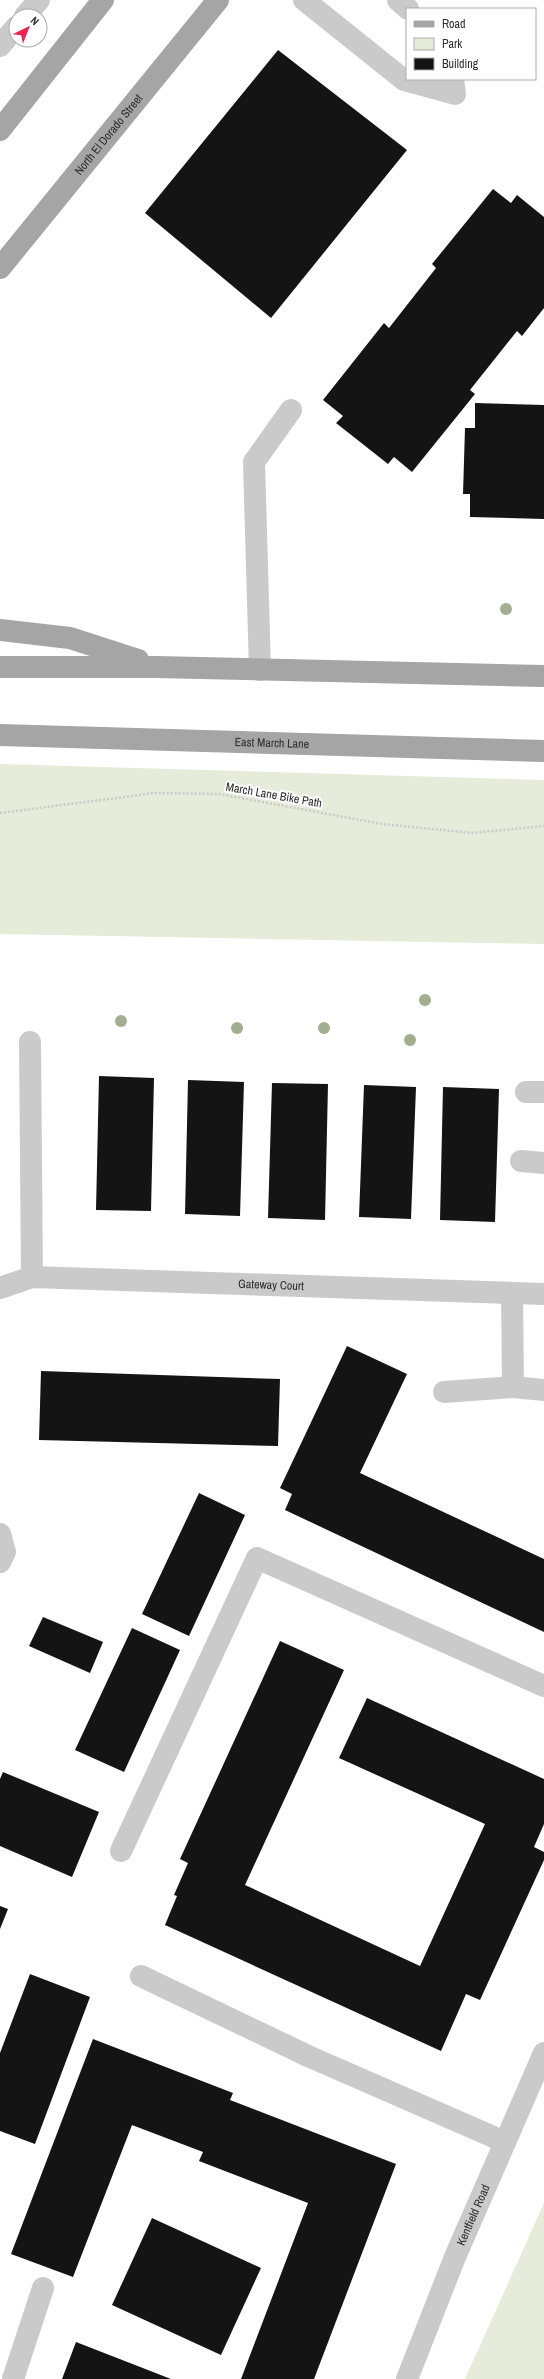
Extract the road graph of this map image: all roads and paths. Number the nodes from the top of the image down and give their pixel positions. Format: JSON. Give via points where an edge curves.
{"nodes":[{"id":1,"x":39,"y":0,"type":"edge"},
{"id":2,"x":103,"y":0,"type":"edge"},
{"id":3,"x":218,"y":0,"type":"edge"},
{"id":4,"x":304,"y":0,"type":"edge"},
{"id":5,"x":398,"y":0,"type":"edge"},
{"id":6,"x":32,"y":8,"type":"edge"},
{"id":7,"x":407,"y":8,"type":"edge"},
{"id":8,"x":8,"y":36,"type":"edge"},
{"id":9,"x":0,"y":46,"type":"edge"},
{"id":10,"x":452,"y":80,"type":"edge"},
{"id":11,"x":0,"y":130,"type":"edge"},
{"id":12,"x":0,"y":268,"type":"edge"},
{"id":13,"x":292,"y":410,"type":"dead end"},
{"id":14,"x":0,"y":630,"type":"edge"},
{"id":15,"x":0,"y":667,"type":"edge"},
{"id":16,"x":156,"y":667,"type":"junction"},
{"id":17,"x":260,"y":670,"type":"junction"},
{"id":18,"x":544,"y":676,"type":"edge"},
{"id":19,"x":0,"y":735,"type":"edge"},
{"id":20,"x":544,"y":751,"type":"edge"},
{"id":21,"x":0,"y":813,"type":"edge"},
{"id":22,"x":544,"y":826,"type":"edge"},
{"id":23,"x":30,"y":1042,"type":"dead end"},
{"id":24,"x":521,"y":1161,"type":"dead end"},
{"id":25,"x":544,"y":1163,"type":"edge"},
{"id":26,"x":32,"y":1277,"type":"junction"},
{"id":27,"x":0,"y":1288,"type":"edge"},
{"id":28,"x":512,"y":1293,"type":"junction"},
{"id":29,"x":544,"y":1294,"type":"edge"},
{"id":30,"x":513,"y":1387,"type":"junction"},
{"id":31,"x":544,"y":1390,"type":"edge"},
{"id":32,"x":444,"y":1392,"type":"dead end"},
{"id":33,"x":0,"y":1534,"type":"edge"},
{"id":34,"x":0,"y":1562,"type":"edge"},
{"id":35,"x":544,"y":1686,"type":"edge"},
{"id":36,"x":121,"y":1851,"type":"dead end"},
{"id":37,"x":142,"y":1976,"type":"dead end"},
{"id":38,"x":544,"y":2053,"type":"edge"},
{"id":39,"x":505,"y":2142,"type":"junction"},
{"id":40,"x":43,"y":2288,"type":"dead end"},
{"id":41,"x":14,"y":2379,"type":"edge"},
{"id":42,"x":407,"y":2379,"type":"edge"}],
"edges":[{"from":1,"to":6,"type":"street"},
{"from":2,"to":11,"type":"main road"},
{"from":3,"to":12,"type":"main road","name":"North El Dorado Street"},
{"from":4,"to":10,"type":"street","via":[[404,80],[455,94]]},
{"from":5,"to":7,"type":"street"},
{"from":8,"to":9,"type":"street"},
{"from":13,"to":17,"type":"street","via":[[254,462]]},
{"from":14,"to":16,"type":"main road","via":[[70,638]]},
{"from":15,"to":16,"type":"main road"},
{"from":16,"to":17,"type":"main road"},
{"from":17,"to":18,"type":"main road"},
{"from":19,"to":20,"type":"main road","name":"East March Lane"},
{"from":21,"to":22,"type":"path","name":"March Lane Bike Path","via":[[155,794],[219,794],[382,824],[472,833]]},
{"from":23,"to":26,"type":"street"},
{"from":24,"to":25,"type":"street"},
{"from":26,"to":27,"type":"street","name":"Gateway Court"},
{"from":26,"to":28,"type":"street","name":"Gateway Court"},
{"from":28,"to":29,"type":"street","name":"Gateway Court"},
{"from":28,"to":30,"type":"street"},
{"from":30,"to":31,"type":"street"},
{"from":30,"to":32,"type":"street"},
{"from":33,"to":34,"type":"street","via":[[4,1552]]},
{"from":35,"to":36,"type":"street","via":[[257,1558]]},
{"from":37,"to":39,"type":"street","via":[[315,2059]]},
{"from":38,"to":39,"type":"street","name":"Kentfield Road"},
{"from":39,"to":42,"type":"street","name":"Kentfield Road","via":[[455,2257]]},
{"from":40,"to":41,"type":"street"}]}
